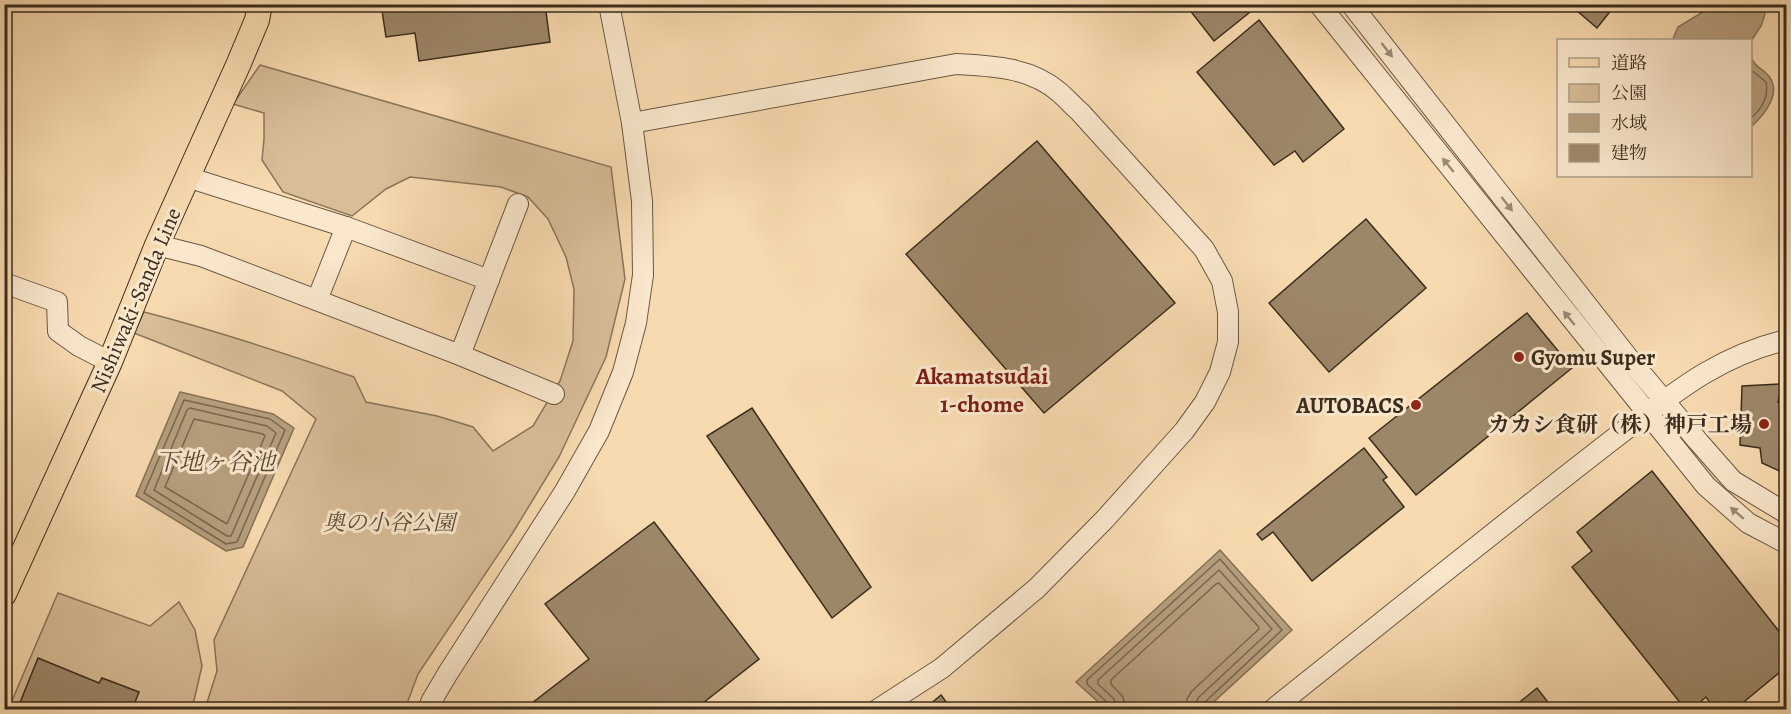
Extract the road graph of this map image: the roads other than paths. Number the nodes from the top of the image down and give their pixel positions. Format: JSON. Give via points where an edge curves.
{"nodes":[{"id":1,"x":260,"y":4,"type":"edge"},
{"id":2,"x":609,"y":4,"type":"edge"},
{"id":3,"x":1319,"y":4,"type":"edge"},
{"id":4,"x":1351,"y":4,"type":"edge"},
{"id":5,"x":632,"y":123,"type":"junction"},
{"id":6,"x":187,"y":177,"type":"junction"},
{"id":7,"x":518,"y":204,"type":"dead end"},
{"id":8,"x":346,"y":227,"type":"junction"},
{"id":9,"x":157,"y":245,"type":"junction"},
{"id":10,"x":489,"y":280,"type":"junction"},
{"id":11,"x":4,"y":283,"type":"edge"},
{"id":12,"x":317,"y":300,"type":"junction"},
{"id":13,"x":1786,"y":340,"type":"edge"},
{"id":14,"x":460,"y":355,"type":"junction"},
{"id":15,"x":110,"y":362,"type":"junction"},
{"id":16,"x":554,"y":394,"type":"dead end"},
{"id":17,"x":1663,"y":400,"type":"junction"},
{"id":18,"x":1647,"y":413,"type":"junction"},
{"id":19,"x":1786,"y":513,"type":"edge"},
{"id":20,"x":1786,"y":543,"type":"edge"},
{"id":21,"x":4,"y":594,"type":"edge"},
{"id":22,"x":428,"y":710,"type":"edge"},
{"id":23,"x":877,"y":710,"type":"edge"},
{"id":24,"x":1272,"y":710,"type":"edge"}],
"edges":[{"from":1,"to":6,"type":"main road","name":"Nishiwaki-Sanda Line","via":[[239,63]]},
{"from":2,"to":5,"type":"street"},
{"from":18,"to":3,"type":"street","one_way":true},
{"from":4,"to":17,"type":"street","one_way":true},
{"from":5,"to":22,"type":"street","via":[[642,201],[643,275],[636,323],[622,372],[600,431]]},
{"from":5,"to":23,"type":"street","via":[[956,64],[1001,66],[1031,75],[1058,91],[1080,112],[1204,249],[1222,281],[1228,342],[1220,372],[1184,431],[1037,588],[942,668]]},
{"from":6,"to":8,"type":"street"},
{"from":6,"to":9,"type":"main road","name":"Nishiwaki-Sanda Line"},
{"from":7,"to":10,"type":"street"},
{"from":8,"to":10,"type":"street"},
{"from":8,"to":12,"type":"street"},
{"from":9,"to":12,"type":"street","via":[[201,256]]},
{"from":9,"to":15,"type":"main road","name":"Nishiwaki-Sanda Line"},
{"from":10,"to":14,"type":"street"},
{"from":11,"to":15,"type":"street","via":[[57,302],[58,331]]},
{"from":12,"to":14,"type":"street"},
{"from":13,"to":17,"type":"street","via":[[1728,360]]},
{"from":14,"to":16,"type":"street"},
{"from":15,"to":21,"type":"main road","name":"Nishiwaki-Sanda Line"},
{"from":17,"to":18,"type":"street"},
{"from":17,"to":19,"type":"street","via":[[1733,481]]},
{"from":20,"to":18,"type":"street","one_way":true,"via":[[1748,523],[1706,486]]},
{"from":18,"to":24,"type":"street"}]}
